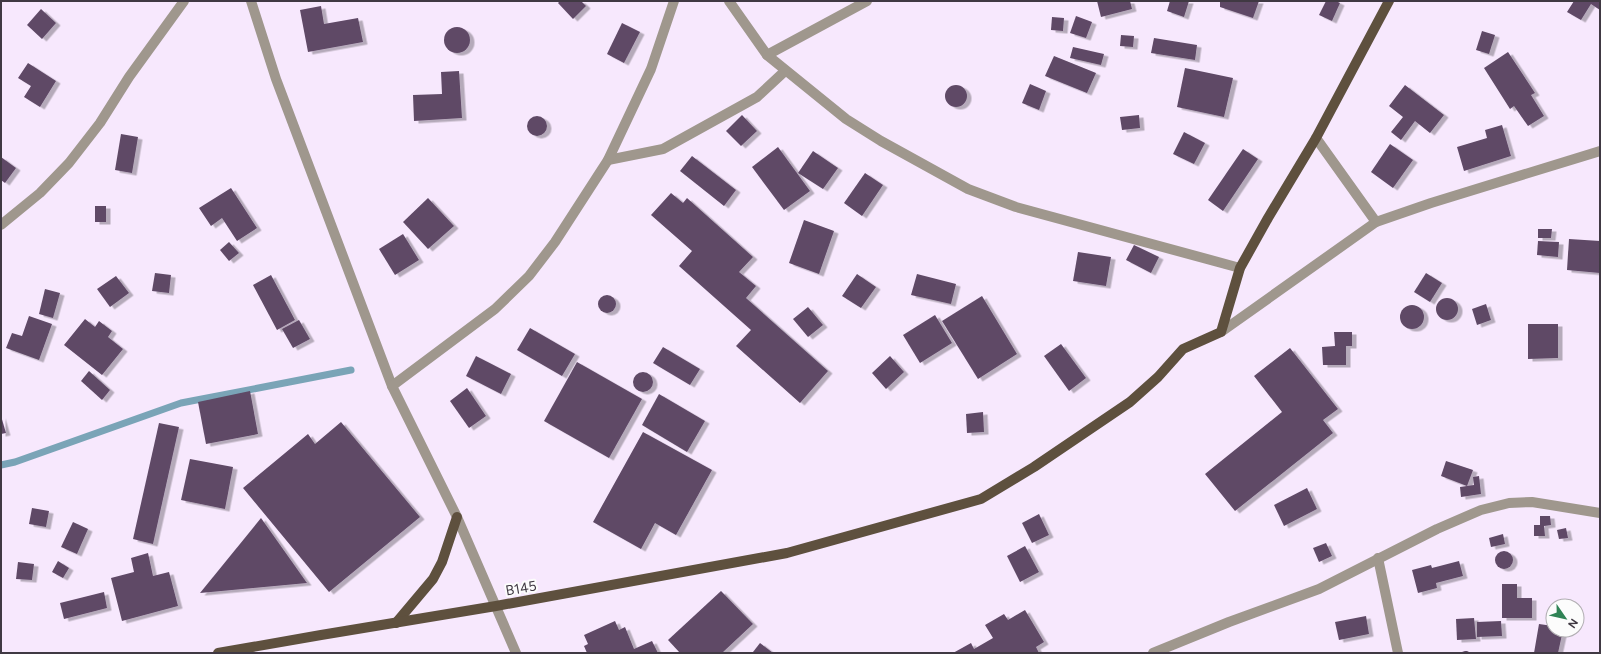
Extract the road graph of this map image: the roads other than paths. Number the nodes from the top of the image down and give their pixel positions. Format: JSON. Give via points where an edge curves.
{"nodes":[{"id":1,"x":184,"y":1,"type":"edge"},
{"id":2,"x":251,"y":1,"type":"edge"},
{"id":3,"x":674,"y":1,"type":"edge"},
{"id":4,"x":729,"y":1,"type":"edge"},
{"id":5,"x":867,"y":1,"type":"edge"},
{"id":6,"x":1389,"y":1,"type":"edge"},
{"id":7,"x":767,"y":55,"type":"junction"},
{"id":8,"x":785,"y":71,"type":"junction"},
{"id":9,"x":1316,"y":138,"type":"junction"},
{"id":10,"x":1600,"y":151,"type":"edge"},
{"id":11,"x":608,"y":160,"type":"junction"},
{"id":12,"x":1376,"y":222,"type":"junction"},
{"id":13,"x":1,"y":225,"type":"edge"},
{"id":14,"x":1240,"y":268,"type":"junction"},
{"id":15,"x":1220,"y":332,"type":"junction"},
{"id":16,"x":392,"y":386,"type":"junction"},
{"id":17,"x":1600,"y":513,"type":"edge"},
{"id":18,"x":457,"y":517,"type":"junction"},
{"id":19,"x":1378,"y":558,"type":"junction"},
{"id":20,"x":496,"y":606,"type":"junction"},
{"id":21,"x":396,"y":623,"type":"junction"},
{"id":22,"x":218,"y":653,"type":"edge"},
{"id":23,"x":516,"y":653,"type":"edge"},
{"id":24,"x":1153,"y":653,"type":"edge"},
{"id":25,"x":1398,"y":653,"type":"edge"}],
"edges":[{"from":1,"to":13,"type":"street","via":[[69,164],[40,193]]},
{"from":2,"to":16,"type":"street","via":[[276,79]]},
{"from":3,"to":11,"type":"street","via":[[651,69]]},
{"from":4,"to":7,"type":"street"},
{"from":5,"to":7,"type":"street"},
{"from":6,"to":9,"type":"main road"},
{"from":7,"to":8,"type":"street"},
{"from":8,"to":11,"type":"street","via":[[758,97],[663,149]]},
{"from":8,"to":14,"type":"street","via":[[852,123],[968,189],[1016,207]]},
{"from":9,"to":12,"type":"street"},
{"from":9,"to":14,"type":"main road"},
{"from":10,"to":12,"type":"street"},
{"from":11,"to":16,"type":"street","via":[[555,242],[529,276],[495,309]]},
{"from":12,"to":15,"type":"street"},
{"from":14,"to":15,"type":"main road"},
{"from":15,"to":20,"type":"main road","name":"B145","number":"B145","via":[[1183,349],[1158,377],[1130,402],[1034,467],[981,499],[787,553]]},
{"from":16,"to":18,"type":"street"},
{"from":17,"to":19,"type":"street","via":[[1532,502],[1509,503],[1481,510],[1437,528]]},
{"from":18,"to":20,"type":"street"},
{"from":18,"to":21,"type":"main road","via":[[442,562],[433,579]]},
{"from":19,"to":24,"type":"street","via":[[1319,589]]},
{"from":19,"to":25,"type":"street"},
{"from":20,"to":21,"type":"main road","name":"B145","number":"B145"},
{"from":20,"to":23,"type":"street"},
{"from":21,"to":22,"type":"main road","name":"B145","number":"B145"}]}
